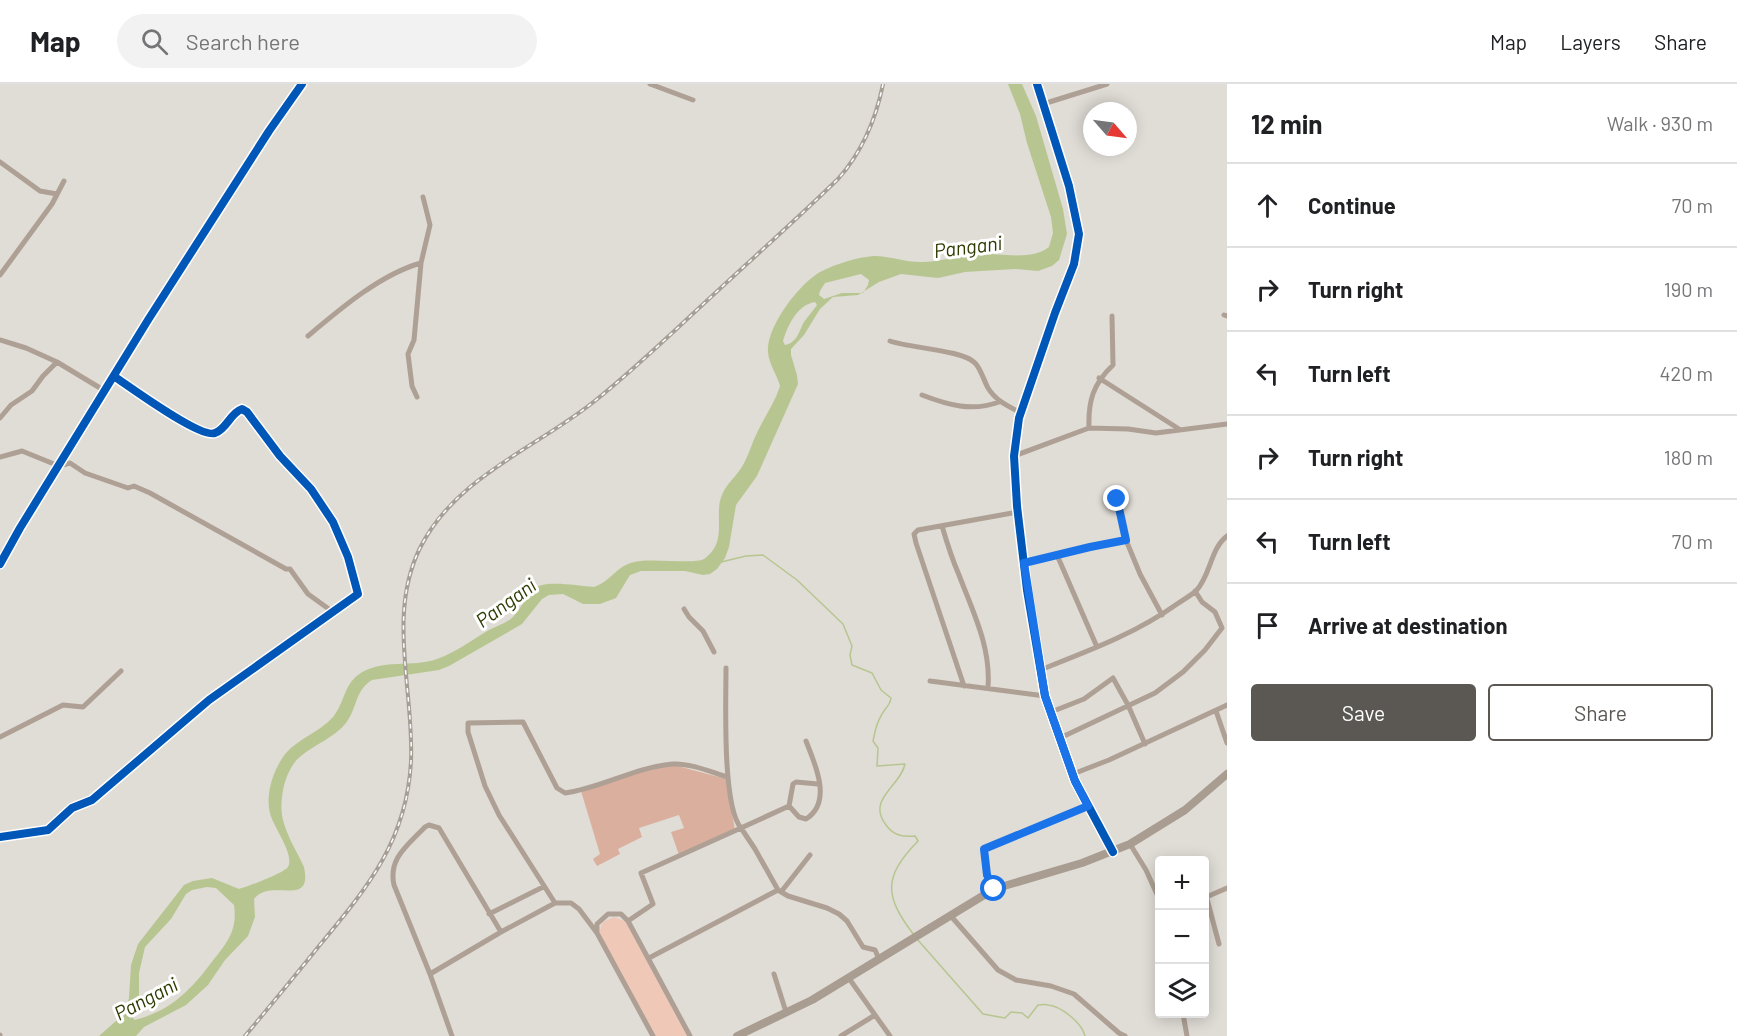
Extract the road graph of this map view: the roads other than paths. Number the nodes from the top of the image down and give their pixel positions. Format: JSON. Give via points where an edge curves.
{"nodes":[{"id":1,"x":302,"y":84,"type":"edge"},
{"id":2,"x":650,"y":84,"type":"edge"},
{"id":3,"x":1037,"y":84,"type":"edge"},
{"id":4,"x":1107,"y":84,"type":"edge"},
{"id":5,"x":693,"y":100,"type":"dead end"},
{"id":6,"x":1044,"y":104,"type":"junction"},
{"id":7,"x":0,"y":162,"type":"edge"},
{"id":8,"x":64,"y":181,"type":"dead end"},
{"id":9,"x":57,"y":194,"type":"junction"},
{"id":10,"x":423,"y":196,"type":"dead end"},
{"id":11,"x":421,"y":263,"type":"junction"},
{"id":12,"x":0,"y":275,"type":"edge"},
{"id":13,"x":1112,"y":316,"type":"dead end"},
{"id":14,"x":308,"y":336,"type":"dead end"},
{"id":15,"x":0,"y":340,"type":"edge"},
{"id":16,"x":890,"y":341,"type":"dead end"},
{"id":17,"x":57,"y":362,"type":"junction"},
{"id":18,"x":114,"y":377,"type":"junction"},
{"id":19,"x":1099,"y":378,"type":"junction"},
{"id":20,"x":105,"y":391,"type":"junction"},
{"id":21,"x":922,"y":395,"type":"dead end"},
{"id":22,"x":417,"y":397,"type":"dead end"},
{"id":23,"x":999,"y":402,"type":"junction"},
{"id":24,"x":1021,"y":413,"type":"junction"},
{"id":25,"x":0,"y":418,"type":"edge"},
{"id":26,"x":1227,"y":424,"type":"edge"},
{"id":27,"x":1089,"y":428,"type":"junction"},
{"id":28,"x":1179,"y":429,"type":"junction"},
{"id":29,"x":0,"y":456,"type":"edge"},
{"id":30,"x":1014,"y":456,"type":"junction"},
{"id":31,"x":59,"y":466,"type":"junction"},
{"id":32,"x":1117,"y":499,"type":"dead end"},
{"id":33,"x":1018,"y":513,"type":"junction"},
{"id":34,"x":942,"y":526,"type":"junction"},
{"id":35,"x":1224,"y":538,"type":"edge"},
{"id":36,"x":1126,"y":540,"type":"junction"},
{"id":37,"x":1227,"y":545,"type":"edge"},
{"id":38,"x":1057,"y":555,"type":"junction"},
{"id":39,"x":1024,"y":563,"type":"junction"},
{"id":40,"x":0,"y":564,"type":"edge"},
{"id":41,"x":1195,"y":591,"type":"junction"},
{"id":42,"x":684,"y":609,"type":"dead end"},
{"id":43,"x":333,"y":612,"type":"junction"},
{"id":44,"x":1162,"y":615,"type":"junction"},
{"id":45,"x":1097,"y":647,"type":"junction"},
{"id":46,"x":714,"y":652,"type":"dead end"},
{"id":47,"x":726,"y":668,"type":"dead end"},
{"id":48,"x":1040,"y":670,"type":"junction"},
{"id":49,"x":121,"y":671,"type":"dead end"},
{"id":50,"x":930,"y":681,"type":"dead end"},
{"id":51,"x":964,"y":686,"type":"junction"},
{"id":52,"x":988,"y":687,"type":"junction"},
{"id":53,"x":1045,"y":696,"type":"junction"},
{"id":54,"x":1128,"y":705,"type":"junction"},
{"id":55,"x":1227,"y":705,"type":"edge"},
{"id":56,"x":1216,"y":711,"type":"junction"},
{"id":57,"x":1051,"y":712,"type":"junction"},
{"id":58,"x":0,"y":737,"type":"edge"},
{"id":59,"x":1060,"y":738,"type":"junction"},
{"id":60,"x":806,"y":741,"type":"dead end"},
{"id":61,"x":1227,"y":743,"type":"edge"},
{"id":62,"x":1145,"y":744,"type":"junction"},
{"id":63,"x":1073,"y":774,"type":"junction"},
{"id":64,"x":1227,"y":774,"type":"edge"},
{"id":65,"x":727,"y":777,"type":"junction"},
{"id":66,"x":818,"y":784,"type":"junction"},
{"id":67,"x":789,"y":806,"type":"junction"},
{"id":68,"x":1088,"y":806,"type":"junction"},
{"id":69,"x":741,"y":828,"type":"junction"},
{"id":70,"x":0,"y":837,"type":"edge"},
{"id":71,"x":1130,"y":844,"type":"junction"},
{"id":72,"x":1113,"y":852,"type":"junction"},
{"id":73,"x":810,"y":855,"type":"dead end"},
{"id":74,"x":543,"y":887,"type":"junction"},
{"id":75,"x":1227,"y":888,"type":"edge"},
{"id":76,"x":994,"y":889,"type":"junction"},
{"id":77,"x":1155,"y":890,"type":"edge"},
{"id":78,"x":779,"y":891,"type":"junction"},
{"id":79,"x":1209,"y":897,"type":"edge"},
{"id":80,"x":555,"y":903,"type":"junction"},
{"id":81,"x":1209,"y":909,"type":"edge"},
{"id":82,"x":489,"y":914,"type":"junction"},
{"id":83,"x":950,"y":915,"type":"junction"},
{"id":84,"x":628,"y":921,"type":"junction"},
{"id":85,"x":501,"y":932,"type":"junction"},
{"id":86,"x":597,"y":933,"type":"junction"},
{"id":87,"x":1219,"y":944,"type":"dead end"},
{"id":88,"x":649,"y":958,"type":"junction"},
{"id":89,"x":879,"y":959,"type":"junction"},
{"id":90,"x":430,"y":974,"type":"junction"},
{"id":91,"x":774,"y":974,"type":"dead end"},
{"id":92,"x":848,"y":977,"type":"junction"},
{"id":93,"x":786,"y":1012,"type":"junction"},
{"id":94,"x":875,"y":1015,"type":"junction"},
{"id":95,"x":1184,"y":1018,"type":"edge"},
{"id":96,"x":452,"y":1036,"type":"edge"},
{"id":97,"x":653,"y":1036,"type":"edge"},
{"id":98,"x":690,"y":1036,"type":"edge"},
{"id":99,"x":737,"y":1036,"type":"edge"},
{"id":100,"x":841,"y":1036,"type":"edge"},
{"id":101,"x":890,"y":1036,"type":"edge"},
{"id":102,"x":1125,"y":1036,"type":"edge"},
{"id":103,"x":1187,"y":1036,"type":"edge"}],
"edges":[{"from":1,"to":18,"type":"street"},
{"from":2,"to":5,"type":"street"},
{"from":3,"to":6,"type":"street"},
{"from":4,"to":6,"type":"street"},
{"from":6,"to":24,"type":"street","via":[[1079,234],[1074,264]]},
{"from":7,"to":9,"type":"street","via":[[40,190]]},
{"from":8,"to":9,"type":"street"},
{"from":9,"to":12,"type":"street"},
{"from":10,"to":11,"type":"street","via":[[430,225]]},
{"from":11,"to":14,"type":"street","via":[[402,268],[336,312]]},
{"from":11,"to":22,"type":"street","via":[[414,340],[408,354]]},
{"from":13,"to":19,"type":"street","via":[[1113,365]]},
{"from":15,"to":17,"type":"street"},
{"from":16,"to":23,"type":"street","via":[[958,355],[975,363]]},
{"from":17,"to":20,"type":"street"},
{"from":17,"to":25,"type":"street","via":[[33,392],[11,405]]},
{"from":18,"to":20,"type":"street"},
{"from":18,"to":43,"type":"street","via":[[207,434],[223,428],[237,411],[247,412],[333,522],[358,594]]},
{"from":19,"to":27,"type":"street","via":[[1089,412]]},
{"from":19,"to":28,"type":"street"},
{"from":20,"to":31,"type":"street"},
{"from":21,"to":23,"type":"street","via":[[968,407]]},
{"from":23,"to":24,"type":"street"},
{"from":24,"to":30,"type":"street"},
{"from":26,"to":28,"type":"street"},
{"from":27,"to":28,"type":"street","via":[[1156,433]]},
{"from":27,"to":30,"type":"street"},
{"from":29,"to":31,"type":"street","via":[[22,451]]},
{"from":30,"to":33,"type":"street"},
{"from":31,"to":40,"type":"street"},
{"from":31,"to":43,"type":"street","via":[[70,463],[85,473],[150,493],[290,569],[308,594]]},
{"from":32,"to":36,"type":"street"},
{"from":33,"to":34,"type":"street"},
{"from":33,"to":39,"type":"street"},
{"from":34,"to":51,"type":"street","via":[[918,530],[915,538]]},
{"from":34,"to":52,"type":"street","via":[[977,618],[990,667]]},
{"from":35,"to":37,"type":"street"},
{"from":35,"to":41,"type":"street"},
{"from":36,"to":38,"type":"street"},
{"from":36,"to":44,"type":"street"},
{"from":38,"to":39,"type":"street"},
{"from":38,"to":45,"type":"street"},
{"from":39,"to":48,"type":"street"},
{"from":41,"to":44,"type":"street"},
{"from":41,"to":54,"type":"street","via":[[1215,612],[1222,628],[1183,672],[1155,693]]},
{"from":42,"to":46,"type":"street"},
{"from":43,"to":70,"type":"street","via":[[209,700],[92,800],[72,808],[48,830]]},
{"from":44,"to":45,"type":"street"},
{"from":45,"to":48,"type":"street"},
{"from":47,"to":65,"type":"street"},
{"from":48,"to":53,"type":"street"},
{"from":49,"to":58,"type":"street","via":[[83,708],[63,705]]},
{"from":50,"to":51,"type":"street"},
{"from":51,"to":52,"type":"street"},
{"from":52,"to":53,"type":"street"},
{"from":53,"to":57,"type":"street"},
{"from":54,"to":57,"type":"street","via":[[1113,678],[1084,699]]},
{"from":54,"to":59,"type":"street"},
{"from":54,"to":62,"type":"street"},
{"from":55,"to":56,"type":"street"},
{"from":56,"to":61,"type":"street"},
{"from":56,"to":62,"type":"street"},
{"from":57,"to":59,"type":"street"},
{"from":59,"to":63,"type":"street"},
{"from":60,"to":66,"type":"street"},
{"from":62,"to":63,"type":"street"},
{"from":63,"to":68,"type":"street"},
{"from":64,"to":71,"type":"highway","via":[[1185,810]]},
{"from":65,"to":69,"type":"street","via":[[736,822]]},
{"from":65,"to":74,"type":"street","via":[[674,764],[565,794],[558,788],[523,722],[468,723],[485,786]]},
{"from":66,"to":67,"type":"street","via":[[796,782]]},
{"from":66,"to":67,"type":"street","via":[[821,799],[813,815],[799,817]]},
{"from":67,"to":69,"type":"street"},
{"from":68,"to":72,"type":"street"},
{"from":68,"to":76,"type":"street","via":[[984,849],[987,875]]},
{"from":69,"to":78,"type":"street"},
{"from":69,"to":84,"type":"street","via":[[641,873],[653,904]]},
{"from":71,"to":72,"type":"highway"},
{"from":71,"to":77,"type":"street"},
{"from":72,"to":76,"type":"highway"},
{"from":73,"to":78,"type":"street"},
{"from":74,"to":80,"type":"street"},
{"from":74,"to":82,"type":"street"},
{"from":75,"to":79,"type":"street"},
{"from":76,"to":83,"type":"highway"},
{"from":78,"to":88,"type":"street"},
{"from":78,"to":89,"type":"street","via":[[839,914],[863,947],[875,950]]},
{"from":80,"to":85,"type":"street"},
{"from":80,"to":86,"type":"street","via":[[571,903]]},
{"from":81,"to":87,"type":"street"},
{"from":82,"to":85,"type":"street"},
{"from":82,"to":90,"type":"street","via":[[439,828],[425,827],[397,857],[392,874]]},
{"from":83,"to":89,"type":"highway"},
{"from":83,"to":102,"type":"street","via":[[998,970],[1016,980],[1074,994]]},
{"from":84,"to":86,"type":"street","via":[[621,914],[608,914],[597,924]]},
{"from":84,"to":88,"type":"street"},
{"from":85,"to":90,"type":"street"},
{"from":86,"to":97,"type":"street"},
{"from":88,"to":98,"type":"street"},
{"from":89,"to":92,"type":"highway"},
{"from":90,"to":96,"type":"street"},
{"from":91,"to":93,"type":"street"},
{"from":92,"to":93,"type":"highway"},
{"from":92,"to":94,"type":"street"},
{"from":93,"to":99,"type":"highway"},
{"from":94,"to":100,"type":"street"},
{"from":94,"to":101,"type":"street"},
{"from":95,"to":103,"type":"street"}]}
